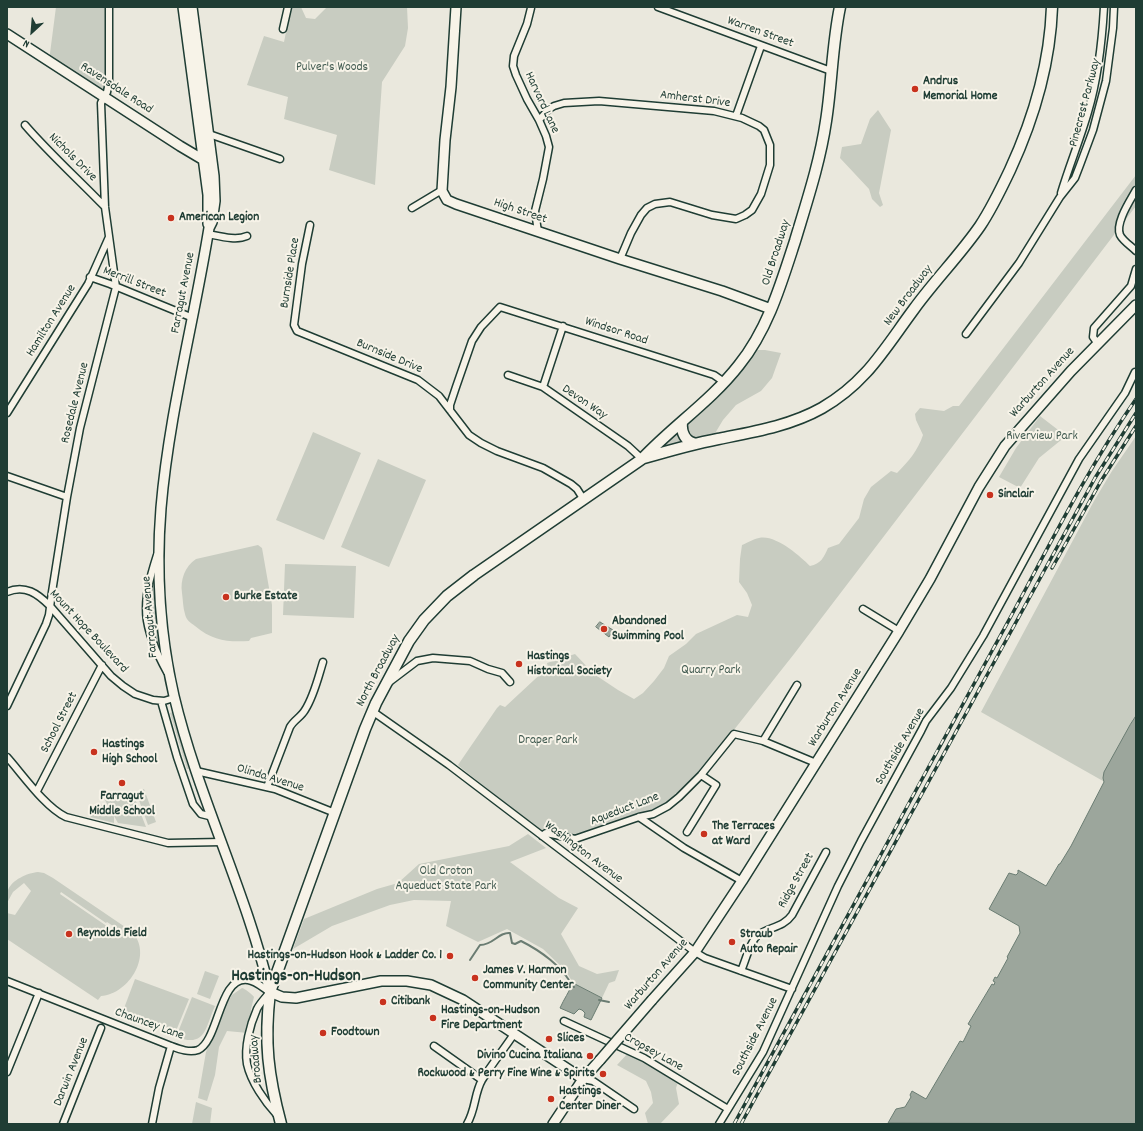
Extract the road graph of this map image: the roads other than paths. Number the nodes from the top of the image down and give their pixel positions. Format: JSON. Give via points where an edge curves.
{"nodes":[{"id":1,"x":109,"y":7,"type":"edge"},
{"id":2,"x":183,"y":7,"type":"edge"},
{"id":3,"x":192,"y":7,"type":"edge"},
{"id":4,"x":288,"y":7,"type":"edge"},
{"id":5,"x":456,"y":7,"type":"edge"},
{"id":6,"x":658,"y":7,"type":"edge"},
{"id":7,"x":840,"y":7,"type":"edge"},
{"id":8,"x":1052,"y":7,"type":"edge"},
{"id":9,"x":1104,"y":7,"type":"edge"},
{"id":10,"x":1114,"y":7,"type":"edge"},
{"id":11,"x":531,"y":8,"type":"edge"},
{"id":12,"x":189,"y":18,"type":"junction"},
{"id":13,"x":283,"y":30,"type":"dead end"},
{"id":14,"x":7,"y":34,"type":"edge"},
{"id":15,"x":761,"y":46,"type":"junction"},
{"id":16,"x":832,"y":71,"type":"junction"},
{"id":17,"x":196,"y":72,"type":"junction"},
{"id":18,"x":1095,"y":84,"type":"junction"},
{"id":19,"x":1105,"y":85,"type":"junction"},
{"id":20,"x":105,"y":97,"type":"junction"},
{"id":21,"x":736,"y":116,"type":"junction"},
{"id":22,"x":539,"y":120,"type":"junction"},
{"id":23,"x":25,"y":125,"type":"dead end"},
{"id":24,"x":209,"y":134,"type":"junction"},
{"id":25,"x":200,"y":135,"type":"junction"},
{"id":26,"x":180,"y":146,"type":"junction"},
{"id":27,"x":280,"y":159,"type":"dead end"},
{"id":28,"x":203,"y":161,"type":"junction"},
{"id":29,"x":212,"y":165,"type":"junction"},
{"id":30,"x":442,"y":190,"type":"junction"},
{"id":31,"x":1136,"y":190,"type":"edge"},
{"id":32,"x":1060,"y":197,"type":"junction"},
{"id":33,"x":105,"y":207,"type":"junction"},
{"id":34,"x":412,"y":208,"type":"dead end"},
{"id":35,"x":310,"y":226,"type":"dead end"},
{"id":36,"x":208,"y":231,"type":"junction"},
{"id":37,"x":538,"y":232,"type":"junction"},
{"id":38,"x":248,"y":236,"type":"dead end"},
{"id":39,"x":109,"y":237,"type":"junction"},
{"id":40,"x":1136,"y":251,"type":"edge"},
{"id":41,"x":620,"y":259,"type":"junction"},
{"id":42,"x":1136,"y":269,"type":"edge"},
{"id":43,"x":90,"y":277,"type":"junction"},
{"id":44,"x":116,"y":287,"type":"junction"},
{"id":45,"x":1136,"y":305,"type":"edge"},
{"id":46,"x":771,"y":309,"type":"junction"},
{"id":47,"x":193,"y":318,"type":"junction"},
{"id":48,"x":294,"y":325,"type":"joint"},
{"id":49,"x":563,"y":326,"type":"junction"},
{"id":50,"x":966,"y":334,"type":"dead end"},
{"id":51,"x":1098,"y":344,"type":"junction"},
{"id":52,"x":1135,"y":372,"type":"dead end"},
{"id":53,"x":508,"y":376,"type":"dead end"},
{"id":54,"x":724,"y":382,"type":"junction"},
{"id":55,"x":544,"y":387,"type":"junction"},
{"id":56,"x":450,"y":410,"type":"junction"},
{"id":57,"x":7,"y":413,"type":"edge"},
{"id":58,"x":682,"y":422,"type":"junction"},
{"id":59,"x":696,"y":444,"type":"junction"},
{"id":60,"x":642,"y":459,"type":"junction"},
{"id":61,"x":7,"y":476,"type":"edge"},
{"id":62,"x":67,"y":497,"type":"junction"},
{"id":63,"x":584,"y":500,"type":"junction"},
{"id":64,"x":160,"y":546,"type":"junction"},
{"id":65,"x":7,"y":592,"type":"edge"},
{"id":66,"x":50,"y":606,"type":"junction"},
{"id":67,"x":863,"y":609,"type":"dead end"},
{"id":68,"x":900,"y":631,"type":"junction"},
{"id":69,"x":323,"y":662,"type":"dead end"},
{"id":70,"x":102,"y":665,"type":"junction"},
{"id":71,"x":170,"y":679,"type":"junction"},
{"id":72,"x":510,"y":682,"type":"dead end"},
{"id":73,"x":797,"y":685,"type":"dead end"},
{"id":74,"x":384,"y":687,"type":"junction"},
{"id":75,"x":174,"y":698,"type":"junction"},
{"id":76,"x":162,"y":701,"type":"junction"},
{"id":77,"x":7,"y":706,"type":"edge"},
{"id":78,"x":372,"y":711,"type":"junction"},
{"id":79,"x":763,"y":740,"type":"junction"},
{"id":80,"x":7,"y":757,"type":"edge"},
{"id":81,"x":816,"y":763,"type":"junction"},
{"id":82,"x":196,"y":771,"type":"junction"},
{"id":83,"x":701,"y":775,"type":"junction"},
{"id":84,"x":267,"y":787,"type":"junction"},
{"id":85,"x":37,"y":791,"type":"junction"},
{"id":86,"x":335,"y":813,"type":"junction"},
{"id":87,"x":212,"y":817,"type":"junction"},
{"id":88,"x":639,"y":817,"type":"junction"},
{"id":89,"x":687,"y":832,"type":"dead end"},
{"id":90,"x":542,"y":836,"type":"junction"},
{"id":91,"x":222,"y":842,"type":"junction"},
{"id":92,"x":826,"y":852,"type":"dead end"},
{"id":93,"x":742,"y":881,"type":"junction"},
{"id":94,"x":695,"y":952,"type":"junction"},
{"id":95,"x":741,"y":971,"type":"junction"},
{"id":96,"x":7,"y":981,"type":"edge"},
{"id":97,"x":792,"y":989,"type":"junction"},
{"id":98,"x":270,"y":992,"type":"junction"},
{"id":99,"x":39,"y":993,"type":"junction"},
{"id":100,"x":564,"y":1021,"type":"dead end"},
{"id":101,"x":101,"y":1028,"type":"dead end"},
{"id":102,"x":514,"y":1034,"type":"junction"},
{"id":103,"x":171,"y":1046,"type":"junction"},
{"id":104,"x":434,"y":1046,"type":"dead end"},
{"id":105,"x":7,"y":1072,"type":"edge"},
{"id":106,"x":583,"y":1079,"type":"junction"},
{"id":107,"x":482,"y":1080,"type":"junction"},
{"id":108,"x":634,"y":1108,"type":"dead end"},
{"id":109,"x":728,"y":1109,"type":"junction"},
{"id":110,"x":280,"y":1121,"type":"edge"},
{"id":111,"x":64,"y":1124,"type":"edge"},
{"id":112,"x":152,"y":1124,"type":"edge"},
{"id":113,"x":467,"y":1124,"type":"edge"},
{"id":114,"x":554,"y":1124,"type":"edge"},
{"id":115,"x":719,"y":1124,"type":"edge"}],
"edges":[{"from":1,"to":20,"type":"street","name":"Rosedale Avenue","via":[[109,82]]},
{"from":2,"to":12,"type":"street","name":"Farragut Avenue"},
{"from":3,"to":12,"type":"street","name":"Farragut Avenue"},
{"from":4,"to":13,"type":"street"},
{"from":5,"to":30,"type":"street"},
{"from":6,"to":15,"type":"street","name":"Warren Street"},
{"from":7,"to":16,"type":"main road","name":"Old Broadway"},
{"from":8,"to":59,"type":"main road","name":"New Broadway","via":[[1048,52],[1040,89],[1025,135],[1004,183],[972,237],[916,305],[874,365],[843,394],[806,417],[768,429]]},
{"from":9,"to":18,"type":"street","name":"Pinecrest Parkway"},
{"from":10,"to":19,"type":"street","name":"Pinecrest Parkway","via":[[1112,42]]},
{"from":11,"to":22,"type":"street","name":"Harvard Lane","via":[[528,24],[514,56],[513,66]]},
{"from":12,"to":17,"type":"street","name":"Farragut Avenue"},
{"from":14,"to":20,"type":"street","name":"Ravensdale Road"},
{"from":15,"to":16,"type":"street","name":"Warren Street"},
{"from":15,"to":21,"type":"street"},
{"from":16,"to":46,"type":"main road","name":"Old Broadway","via":[[815,175]]},
{"from":17,"to":24,"type":"street","name":"Farragut Avenue"},
{"from":17,"to":25,"type":"street","name":"Farragut Avenue"},
{"from":18,"to":19,"type":"street"},
{"from":18,"to":32,"type":"street","name":"Pinecrest Parkway"},
{"from":19,"to":32,"type":"street","name":"Pinecrest Parkway","via":[[1093,130],[1075,178]]},
{"from":20,"to":26,"type":"street","name":"Ravensdale Road"},
{"from":20,"to":33,"type":"street","name":"Rosedale Avenue","via":[[101,103]]},
{"from":21,"to":22,"type":"street","name":"Amherst Drive","via":[[714,111],[599,101],[554,106]]},
{"from":21,"to":41,"type":"street","name":"Amherst Drive","via":[[764,130],[770,145],[770,166],[761,194],[752,210],[736,219],[712,215],[670,202],[655,204],[647,208],[641,216]]},
{"from":22,"to":37,"type":"street","name":"Harvard Lane","via":[[548,147],[535,211]]},
{"from":23,"to":33,"type":"street","name":"Nichols Drive"},
{"from":24,"to":27,"type":"street"},
{"from":24,"to":29,"type":"street","name":"Farragut Avenue"},
{"from":25,"to":26,"type":"street","via":[[192,144]]},
{"from":25,"to":28,"type":"street","name":"Farragut Avenue"},
{"from":26,"to":28,"type":"street","name":"Ravensdale Road"},
{"from":28,"to":29,"type":"street","name":"Ravensdale Road"},
{"from":28,"to":36,"type":"street","name":"Farragut Avenue","via":[[208,195]]},
{"from":29,"to":36,"type":"street","name":"Farragut Avenue","via":[[216,201]]},
{"from":30,"to":34,"type":"street"},
{"from":30,"to":37,"type":"street","name":"High Street","via":[[444,197],[456,204]]},
{"from":31,"to":40,"type":"street","via":[[1119,226],[1123,239]]},
{"from":32,"to":50,"type":"street","name":"Pinecrest Parkway","via":[[1019,263]]},
{"from":33,"to":39,"type":"street","name":"Rosedale Avenue"},
{"from":35,"to":48,"type":"street","name":"Burnside Place"},
{"from":36,"to":38,"type":"street","via":[[224,237]]},
{"from":36,"to":47,"type":"street","name":"Farragut Avenue"},
{"from":37,"to":41,"type":"street","name":"High Street"},
{"from":39,"to":43,"type":"street","name":"Hamilton Avenue"},
{"from":39,"to":44,"type":"street","name":"Rosedale Avenue"},
{"from":41,"to":46,"type":"street","name":"High Street"},
{"from":42,"to":51,"type":"street","via":[[1131,286],[1094,328],[1093,337]]},
{"from":43,"to":44,"type":"street","name":"Merrill Street"},
{"from":43,"to":57,"type":"street","name":"Hamilton Avenue"},
{"from":44,"to":47,"type":"street","name":"Merrill Street"},
{"from":44,"to":62,"type":"street","name":"Rosedale Avenue","via":[[80,428]]},
{"from":45,"to":51,"type":"street","name":"Warburton Avenue"},
{"from":46,"to":54,"type":"main road","name":"Old Broadway","via":[[752,347]]},
{"from":47,"to":64,"type":"street","name":"Farragut Avenue","via":[[168,454]]},
{"from":48,"to":56,"type":"street","name":"Burnside Drive","via":[[297,331],[418,380],[439,396]]},
{"from":49,"to":54,"type":"street","name":"Windsor Road","via":[[714,375]]},
{"from":49,"to":55,"type":"street"},
{"from":49,"to":56,"type":"street","name":"Windsor Road","via":[[500,307],[472,341]]},
{"from":51,"to":68,"type":"street","name":"Warburton Avenue","via":[[1066,376],[1005,446]]},
{"from":52,"to":97,"type":"street","name":"Southside Avenue","via":[[1125,392],[1079,459],[983,636],[921,731],[838,886]]},
{"from":53,"to":55,"type":"street","name":"Devon Way"},
{"from":54,"to":58,"type":"main road","name":"Old Broadway"},
{"from":55,"to":60,"type":"street","name":"Devon Way","via":[[635,451]]},
{"from":56,"to":63,"type":"street","name":"Burnside Drive","via":[[469,435],[480,443],[544,468],[571,484]]},
{"from":58,"to":59,"type":"main road","via":[[685,437]]},
{"from":58,"to":60,"type":"main road","name":"Old Broadway"},
{"from":59,"to":60,"type":"main road","name":"New Broadway"},
{"from":60,"to":63,"type":"main road","name":"North Broadway"},
{"from":61,"to":62,"type":"street"},
{"from":62,"to":66,"type":"street","name":"Rosedale Avenue"},
{"from":63,"to":74,"type":"main road","name":"North Broadway","via":[[474,576],[441,602],[413,635]]},
{"from":64,"to":71,"type":"street","name":"Farragut Avenue","via":[[160,601]]},
{"from":64,"to":71,"type":"street","via":[[151,573],[146,616],[151,638]]},
{"from":65,"to":66,"type":"street","name":"Mount Hope Boulevard","via":[[16,589],[30,591]]},
{"from":66,"to":70,"type":"street","name":"Mount Hope Boulevard"},
{"from":66,"to":77,"type":"street","name":"Rosedale Avenue","via":[[46,624]]},
{"from":67,"to":68,"type":"street"},
{"from":68,"to":81,"type":"street","name":"Warburton Avenue"},
{"from":69,"to":84,"type":"street","via":[[310,702],[303,713],[293,721]]},
{"from":70,"to":76,"type":"street","name":"Mount Hope Boulevard","via":[[128,690]]},
{"from":70,"to":85,"type":"street","name":"School Street"},
{"from":71,"to":75,"type":"street","name":"Farragut Avenue"},
{"from":72,"to":74,"type":"street","via":[[502,673],[470,661],[432,658],[417,661]]},
{"from":73,"to":79,"type":"street"},
{"from":74,"to":78,"type":"main road","name":"North Broadway"},
{"from":75,"to":76,"type":"street","name":"Mount Hope Boulevard"},
{"from":75,"to":82,"type":"street","name":"Farragut Avenue"},
{"from":76,"to":87,"type":"street","via":[[193,804],[201,814]]},
{"from":78,"to":86,"type":"main road","name":"North Broadway"},
{"from":78,"to":90,"type":"street","name":"Washington Avenue","via":[[449,765]]},
{"from":79,"to":81,"type":"street"},
{"from":79,"to":83,"type":"street","name":"Aqueduct Lane","via":[[734,734]]},
{"from":80,"to":85,"type":"street"},
{"from":81,"to":93,"type":"street","name":"Warburton Avenue"},
{"from":82,"to":84,"type":"street","name":"Olinda Avenue"},
{"from":82,"to":87,"type":"street","name":"Farragut Avenue"},
{"from":83,"to":88,"type":"street","name":"Aqueduct Lane","via":[[668,806],[653,814]]},
{"from":83,"to":89,"type":"street","via":[[716,785]]},
{"from":84,"to":86,"type":"street","name":"Olinda Avenue"},
{"from":85,"to":91,"type":"street","via":[[54,810],[71,819],[168,843]]},
{"from":86,"to":98,"type":"main road","name":"North Broadway"},
{"from":87,"to":91,"type":"street","name":"Farragut Avenue"},
{"from":88,"to":90,"type":"street","name":"Aqueduct Lane","via":[[576,839],[546,834]]},
{"from":88,"to":93,"type":"street","via":[[684,848]]},
{"from":90,"to":94,"type":"street","name":"Washington Avenue"},
{"from":91,"to":98,"type":"street","name":"Farragut Avenue","via":[[256,941]]},
{"from":92,"to":95,"type":"street","name":"Ridge Street","via":[[789,920],[757,936]]},
{"from":93,"to":94,"type":"street","name":"Warburton Avenue"},
{"from":94,"to":95,"type":"street","name":"Washington Avenue"},
{"from":94,"to":106,"type":"street","name":"Warburton Avenue","bridge":true},
{"from":95,"to":97,"type":"street","name":"Washington Avenue"},
{"from":96,"to":99,"type":"street","name":"Chauncey Lane"},
{"from":97,"to":109,"type":"street","name":"Southside Avenue","via":[[763,1052]]},
{"from":98,"to":102,"type":"street","via":[[282,997],[296,998],[381,981],[419,983],[444,990],[463,1000]]},
{"from":98,"to":103,"type":"street","name":"Chauncey Lane","via":[[249,980],[236,983],[229,990],[205,1045],[191,1051]]},
{"from":98,"to":110,"type":"main road","name":"Broadway","via":[[268,1057],[271,1084]]},
{"from":98,"to":110,"type":"street","via":[[258,1008],[252,1022],[247,1063],[257,1086]]},
{"from":99,"to":103,"type":"street","name":"Chauncey Lane"},
{"from":99,"to":105,"type":"street"},
{"from":100,"to":109,"type":"street","name":"Cropsey Lane","via":[[639,1056]]},
{"from":101,"to":111,"type":"street","name":"Darwin Avenue"},
{"from":102,"to":106,"type":"street"},
{"from":102,"to":107,"type":"street"},
{"from":103,"to":112,"type":"street"},
{"from":104,"to":107,"type":"street"},
{"from":106,"to":108,"type":"street","via":[[593,1081]]},
{"from":106,"to":114,"type":"street","name":"Warburton Avenue"},
{"from":107,"to":113,"type":"street","via":[[474,1112]]},
{"from":109,"to":115,"type":"street","name":"Southside Avenue"}]}
